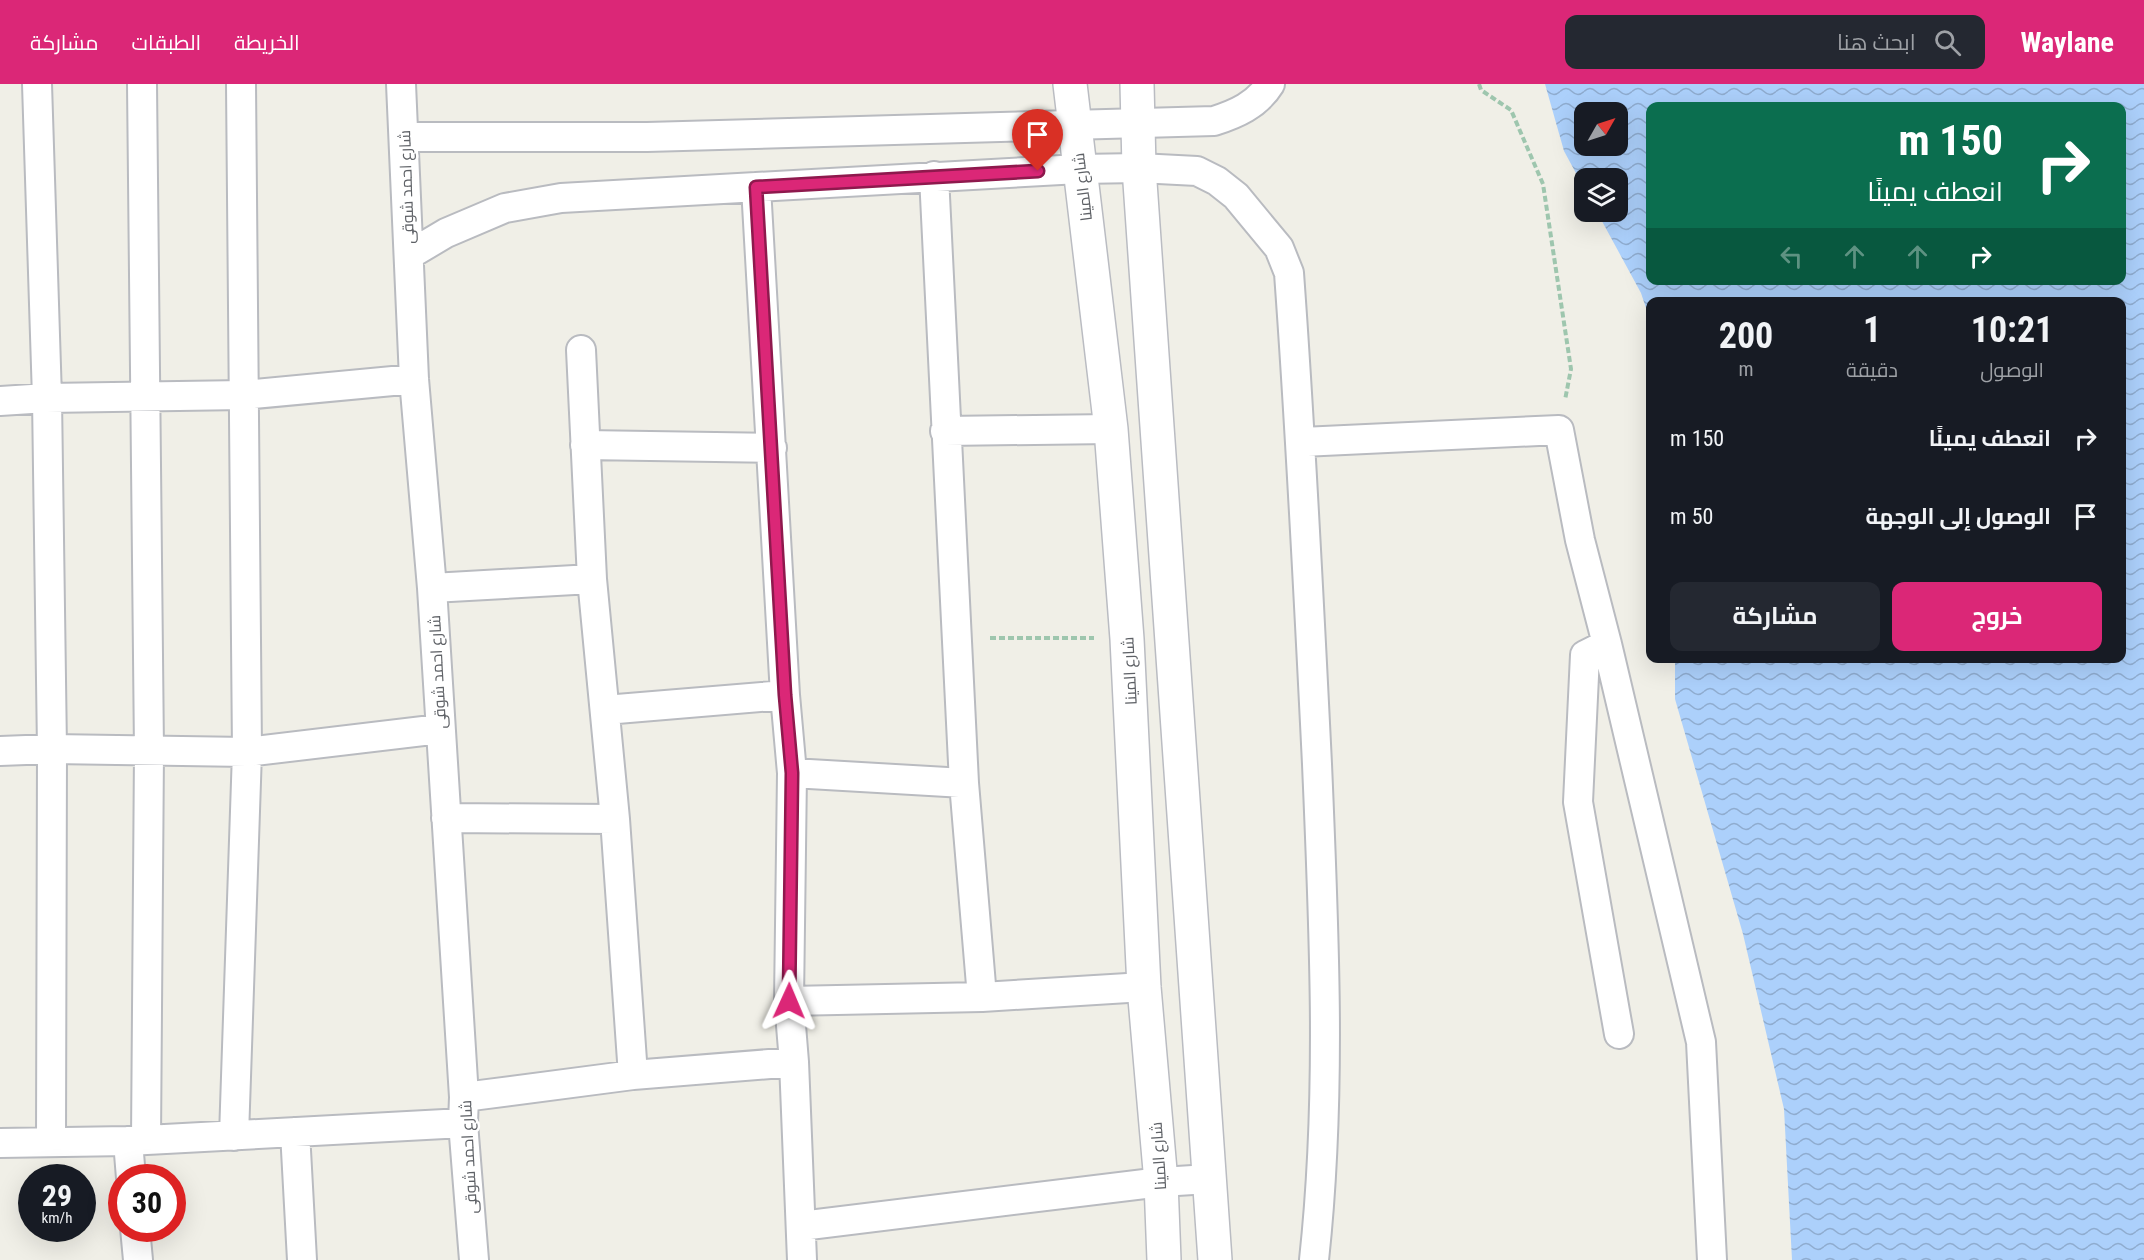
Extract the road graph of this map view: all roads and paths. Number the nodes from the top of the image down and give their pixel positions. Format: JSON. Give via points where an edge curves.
{"nodes":[{"id":1,"x":38,"y":84,"type":"edge"},
{"id":2,"x":142,"y":84,"type":"edge"},
{"id":3,"x":241,"y":84,"type":"edge"},
{"id":4,"x":401,"y":84,"type":"edge"},
{"id":5,"x":1070,"y":84,"type":"edge"},
{"id":6,"x":1137,"y":84,"type":"edge"},
{"id":7,"x":1270,"y":84,"type":"edge"},
{"id":8,"x":1479,"y":84,"type":"edge"},
{"id":9,"x":1139,"y":123,"type":"junction"},
{"id":10,"x":1075,"y":125,"type":"junction"},
{"id":11,"x":404,"y":137,"type":"junction"},
{"id":12,"x":1139,"y":168,"type":"junction"},
{"id":13,"x":1079,"y":169,"type":"junction"},
{"id":14,"x":934,"y":176,"type":"junction"},
{"id":15,"x":756,"y":187,"type":"junction"},
{"id":16,"x":409,"y":255,"type":"junction"},
{"id":17,"x":581,"y":350,"type":"dead end"},
{"id":18,"x":414,"y":379,"type":"junction"},
{"id":19,"x":244,"y":395,"type":"junction"},
{"id":20,"x":145,"y":396,"type":"junction"},
{"id":21,"x":47,"y":398,"type":"junction"},
{"id":22,"x":0,"y":401,"type":"edge"},
{"id":23,"x":1111,"y":429,"type":"junction"},
{"id":24,"x":1559,"y":430,"type":"junction"},
{"id":25,"x":945,"y":431,"type":"junction"},
{"id":26,"x":1302,"y":442,"type":"junction"},
{"id":27,"x":585,"y":445,"type":"junction"},
{"id":28,"x":772,"y":448,"type":"junction"},
{"id":29,"x":592,"y":579,"type":"junction"},
{"id":30,"x":432,"y":588,"type":"junction"},
{"id":31,"x":957,"y":637,"type":"junction"},
{"id":32,"x":1127,"y":639,"type":"junction"},
{"id":33,"x":1607,"y":644,"type":"junction"},
{"id":34,"x":785,"y":695,"type":"junction"},
{"id":35,"x":605,"y":710,"type":"junction"},
{"id":36,"x":440,"y":729,"type":"junction"},
{"id":37,"x":52,"y":749,"type":"junction"},
{"id":38,"x":0,"y":751,"type":"edge"},
{"id":39,"x":149,"y":751,"type":"junction"},
{"id":40,"x":247,"y":752,"type":"junction"},
{"id":41,"x":792,"y":773,"type":"junction"},
{"id":42,"x":964,"y":783,"type":"junction"},
{"id":43,"x":446,"y":818,"type":"junction"},
{"id":44,"x":615,"y":819,"type":"junction"},
{"id":45,"x":1144,"y":987,"type":"junction"},
{"id":46,"x":982,"y":997,"type":"junction"},
{"id":47,"x":789,"y":1001,"type":"junction"},
{"id":48,"x":1619,"y":1034,"type":"dead end"},
{"id":49,"x":794,"y":1062,"type":"junction"},
{"id":50,"x":633,"y":1075,"type":"junction"},
{"id":51,"x":464,"y":1110,"type":"junction"},
{"id":52,"x":295,"y":1132,"type":"junction"},
{"id":53,"x":234,"y":1136,"type":"junction"},
{"id":54,"x":137,"y":1140,"type":"junction"},
{"id":55,"x":51,"y":1142,"type":"junction"},
{"id":56,"x":0,"y":1143,"type":"edge"},
{"id":57,"x":133,"y":1164,"type":"edge"},
{"id":58,"x":1209,"y":1179,"type":"junction"},
{"id":59,"x":1161,"y":1182,"type":"junction"},
{"id":60,"x":801,"y":1226,"type":"junction"},
{"id":61,"x":136,"y":1242,"type":"edge"},
{"id":62,"x":138,"y":1260,"type":"edge"},
{"id":63,"x":303,"y":1260,"type":"edge"},
{"id":64,"x":474,"y":1260,"type":"edge"},
{"id":65,"x":802,"y":1260,"type":"edge"},
{"id":66,"x":1164,"y":1260,"type":"edge"},
{"id":67,"x":1215,"y":1260,"type":"edge"},
{"id":68,"x":1314,"y":1260,"type":"edge"},
{"id":69,"x":1712,"y":1260,"type":"edge"}],
"edges":[{"from":1,"to":21,"type":"street"},
{"from":2,"to":20,"type":"street"},
{"from":3,"to":19,"type":"street"},
{"from":4,"to":11,"type":"street","name":"شارع احمد شوقى"},
{"from":5,"to":10,"type":"main road","name":"شارع المينا"},
{"from":6,"to":9,"type":"main road"},
{"from":7,"to":9,"type":"street","via":[[1252,104],[1214,121]]},
{"from":8,"to":24,"type":"path","via":[[1481,90],[1511,111],[1543,184],[1571,369]]},
{"from":9,"to":10,"type":"street"},
{"from":9,"to":12,"type":"main road"},
{"from":10,"to":11,"type":"street","via":[[647,137]]},
{"from":10,"to":13,"type":"main road","name":"شارع المينا"},
{"from":11,"to":16,"type":"street","name":"شارع احمد شوقى"},
{"from":12,"to":13,"type":"street"},
{"from":12,"to":26,"type":"street","via":[[1197,171],[1217,181],[1236,196],[1279,248],[1289,273]]},
{"from":12,"to":58,"type":"main road"},
{"from":13,"to":14,"type":"street"},
{"from":13,"to":23,"type":"main road","name":"شارع المينا"},
{"from":14,"to":15,"type":"street"},
{"from":14,"to":25,"type":"street"},
{"from":15,"to":16,"type":"street","via":[[527,203],[480,218]]},
{"from":15,"to":28,"type":"street"},
{"from":16,"to":18,"type":"street","name":"شارع احمد شوقى"},
{"from":17,"to":27,"type":"street"},
{"from":18,"to":19,"type":"street"},
{"from":18,"to":30,"type":"street","name":"شارع احمد شوقى"},
{"from":19,"to":20,"type":"street"},
{"from":19,"to":40,"type":"street"},
{"from":20,"to":21,"type":"street"},
{"from":20,"to":39,"type":"street"},
{"from":21,"to":22,"type":"street"},
{"from":21,"to":37,"type":"street"},
{"from":23,"to":25,"type":"street"},
{"from":23,"to":32,"type":"main road","name":"شارع المينا"},
{"from":24,"to":26,"type":"street"},
{"from":24,"to":33,"type":"street","via":[[1580,540]]},
{"from":25,"to":31,"type":"street"},
{"from":26,"to":68,"type":"street","via":[[1326,968],[1323,1131]]},
{"from":27,"to":28,"type":"street"},
{"from":27,"to":29,"type":"street"},
{"from":28,"to":34,"type":"street"},
{"from":29,"to":30,"type":"street"},
{"from":29,"to":35,"type":"street"},
{"from":30,"to":36,"type":"street","name":"شارع احمد شوقى"},
{"from":31,"to":32,"type":"path"},
{"from":31,"to":42,"type":"street"},
{"from":32,"to":45,"type":"main road","name":"شارع المينا"},
{"from":33,"to":48,"type":"street","via":[[1586,655],[1578,802]]},
{"from":33,"to":69,"type":"street","via":[[1701,1042]]},
{"from":34,"to":35,"type":"street"},
{"from":34,"to":41,"type":"street"},
{"from":35,"to":44,"type":"street"},
{"from":36,"to":40,"type":"street"},
{"from":36,"to":43,"type":"street","name":"شارع احمد شوقى"},
{"from":37,"to":38,"type":"street"},
{"from":37,"to":39,"type":"street"},
{"from":37,"to":55,"type":"street"},
{"from":39,"to":40,"type":"street"},
{"from":39,"to":54,"type":"street"},
{"from":40,"to":53,"type":"street"},
{"from":41,"to":42,"type":"street"},
{"from":41,"to":47,"type":"street"},
{"from":42,"to":46,"type":"street"},
{"from":43,"to":44,"type":"street"},
{"from":43,"to":51,"type":"street","name":"شارع احمد شوقى"},
{"from":44,"to":50,"type":"street"},
{"from":45,"to":46,"type":"street"},
{"from":45,"to":59,"type":"main road","name":"شارع المينا"},
{"from":46,"to":47,"type":"street"},
{"from":47,"to":49,"type":"street"},
{"from":49,"to":50,"type":"street"},
{"from":49,"to":60,"type":"street"},
{"from":50,"to":51,"type":"street"},
{"from":51,"to":52,"type":"street"},
{"from":51,"to":64,"type":"street","name":"شارع احمد شوقى"},
{"from":52,"to":53,"type":"street"},
{"from":52,"to":63,"type":"street"},
{"from":53,"to":54,"type":"street"},
{"from":54,"to":55,"type":"street"},
{"from":54,"to":57,"type":"street"},
{"from":55,"to":56,"type":"street"},
{"from":58,"to":59,"type":"street"},
{"from":58,"to":67,"type":"main road"},
{"from":59,"to":60,"type":"street"},
{"from":59,"to":66,"type":"main road","name":"شارع المينا"},
{"from":60,"to":65,"type":"street"},
{"from":61,"to":62,"type":"street"}]}
